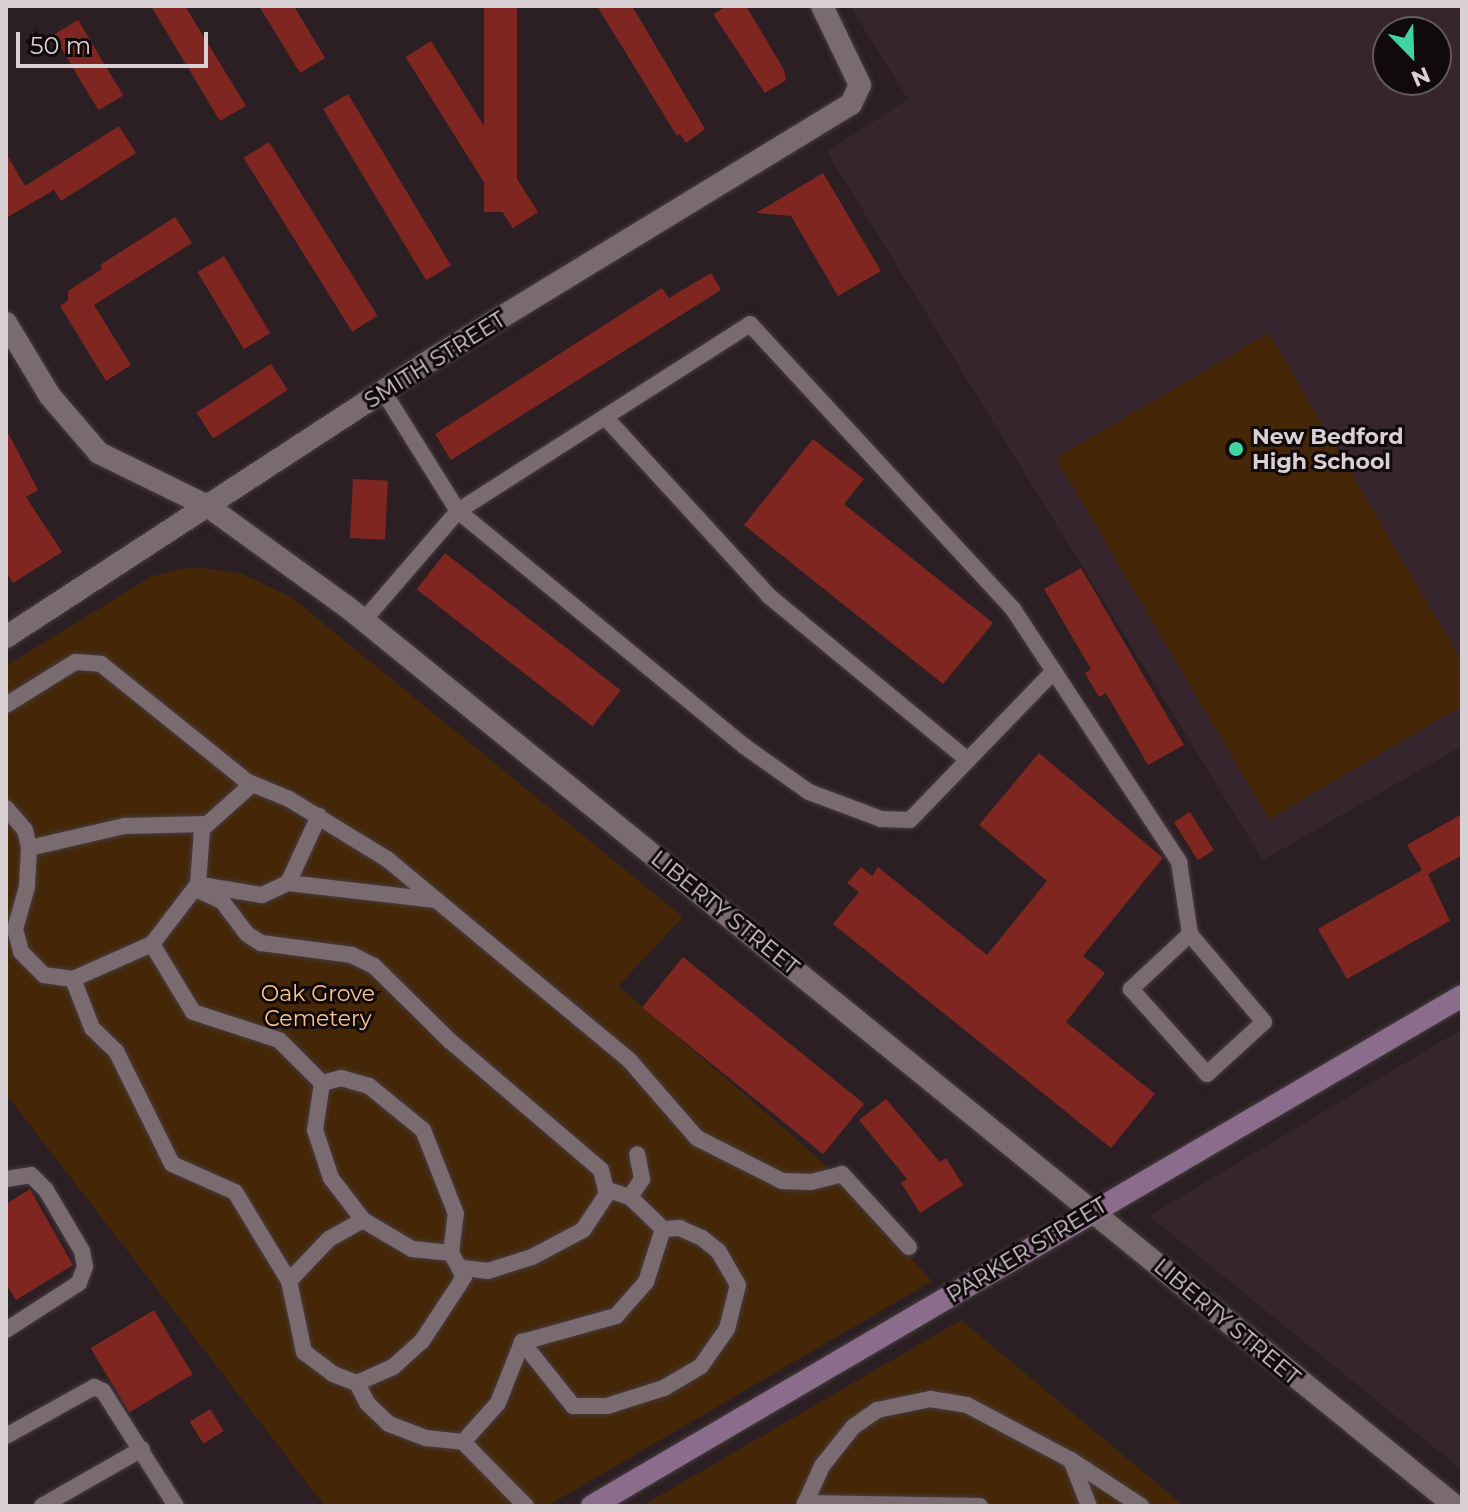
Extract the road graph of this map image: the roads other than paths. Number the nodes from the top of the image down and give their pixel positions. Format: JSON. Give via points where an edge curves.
{"nodes":[{"id":1,"x":822,"y":6,"type":"edge"},
{"id":2,"x":6,"y":323,"type":"edge"},
{"id":3,"x":383,"y":391,"type":"junction"},
{"id":4,"x":605,"y":417,"type":"junction"},
{"id":5,"x":209,"y":507,"type":"junction"},
{"id":6,"x":458,"y":511,"type":"junction"},
{"id":7,"x":364,"y":620,"type":"junction"},
{"id":8,"x":6,"y":637,"type":"edge"},
{"id":9,"x":1054,"y":671,"type":"junction"},
{"id":10,"x":6,"y":705,"type":"edge"},
{"id":11,"x":968,"y":760,"type":"junction"},
{"id":12,"x":251,"y":785,"type":"junction"},
{"id":13,"x":6,"y":808,"type":"edge"},
{"id":14,"x":319,"y":816,"type":"junction"},
{"id":15,"x":207,"y":824,"type":"junction"},
{"id":16,"x":29,"y":848,"type":"junction"},
{"id":17,"x":288,"y":883,"type":"junction"},
{"id":18,"x":197,"y":886,"type":"junction"},
{"id":19,"x":436,"y":900,"type":"junction"},
{"id":20,"x":1190,"y":934,"type":"junction"},
{"id":21,"x":152,"y":944,"type":"junction"},
{"id":22,"x":73,"y":979,"type":"junction"},
{"id":23,"x":1462,"y":996,"type":"edge"},
{"id":24,"x":322,"y":1083,"type":"junction"},
{"id":25,"x":637,"y":1154,"type":"dead end"},
{"id":26,"x":6,"y":1179,"type":"edge"},
{"id":27,"x":608,"y":1190,"type":"junction"},
{"id":28,"x":630,"y":1197,"type":"junction"},
{"id":29,"x":1093,"y":1211,"type":"junction"},
{"id":30,"x":363,"y":1220,"type":"junction"},
{"id":31,"x":663,"y":1229,"type":"junction"},
{"id":32,"x":909,"y":1247,"type":"dead end"},
{"id":33,"x":451,"y":1253,"type":"junction"},
{"id":34,"x":462,"y":1268,"type":"junction"},
{"id":35,"x":289,"y":1281,"type":"junction"},
{"id":36,"x":6,"y":1330,"type":"edge"},
{"id":37,"x":522,"y":1342,"type":"junction"},
{"id":38,"x":357,"y":1383,"type":"junction"},
{"id":39,"x":6,"y":1436,"type":"edge"},
{"id":40,"x":463,"y":1442,"type":"junction"},
{"id":41,"x":142,"y":1449,"type":"junction"},
{"id":42,"x":1071,"y":1460,"type":"junction"},
{"id":43,"x":804,"y":1504,"type":"edge"},
{"id":44,"x":42,"y":1506,"type":"edge"},
{"id":45,"x":176,"y":1506,"type":"edge"},
{"id":46,"x":526,"y":1506,"type":"edge"},
{"id":47,"x":592,"y":1506,"type":"edge"},
{"id":48,"x":980,"y":1506,"type":"edge"},
{"id":49,"x":1089,"y":1506,"type":"edge"},
{"id":50,"x":1141,"y":1506,"type":"edge"},
{"id":51,"x":1455,"y":1506,"type":"edge"}],
"edges":[{"from":1,"to":3,"type":"street","name":"SMITH STREET","via":[[860,85],[851,104]]},
{"from":2,"to":5,"type":"street","name":"LIBERTY STREET","via":[[50,396],[87,442],[114,462]]},
{"from":3,"to":5,"type":"street","name":"SMITH STREET"},
{"from":3,"to":6,"type":"lane"},
{"from":4,"to":6,"type":"lane"},
{"from":4,"to":9,"type":"lane","via":[[750,324],[1013,609]]},
{"from":4,"to":11,"type":"lane","via":[[770,597]]},
{"from":5,"to":7,"type":"street","name":"LIBERTY STREET"},
{"from":5,"to":8,"type":"street","name":"SMITH STREET"},
{"from":6,"to":7,"type":"lane"},
{"from":6,"to":11,"type":"lane","via":[[744,746],[809,792],[881,819],[910,820]]},
{"from":7,"to":29,"type":"street","name":"LIBERTY STREET"},
{"from":9,"to":11,"type":"lane"},
{"from":9,"to":20,"type":"lane","via":[[1179,862]]},
{"from":10,"to":12,"type":"lane","via":[[75,662],[95,661]]},
{"from":12,"to":14,"type":"lane"},
{"from":12,"to":15,"type":"lane"},
{"from":13,"to":16,"type":"lane","via":[[25,830]]},
{"from":14,"to":17,"type":"lane"},
{"from":14,"to":19,"type":"lane","via":[[354,835]]},
{"from":15,"to":16,"type":"lane","via":[[124,826]]},
{"from":15,"to":18,"type":"lane","via":[[199,834]]},
{"from":16,"to":22,"type":"lane","via":[[27,887],[15,929],[18,943],[34,969]]},
{"from":17,"to":18,"type":"lane","via":[[279,892],[262,895]]},
{"from":17,"to":19,"type":"lane"},
{"from":18,"to":21,"type":"lane"},
{"from":18,"to":27,"type":"lane","via":[[222,901],[247,934],[261,943],[352,955],[374,966],[449,1040],[601,1170]]},
{"from":19,"to":32,"type":"lane","via":[[621,1053],[697,1138],[782,1181],[811,1182],[842,1174]]},
{"from":20,"to":20,"type":"lane","via":[[1264,1022],[1207,1074],[1131,989]]},
{"from":21,"to":22,"type":"lane"},
{"from":21,"to":24,"type":"lane","via":[[193,1012],[279,1040]]},
{"from":22,"to":35,"type":"lane","via":[[92,1028],[116,1051],[161,1149],[172,1164],[235,1192]]},
{"from":23,"to":29,"type":"main road","name":"PARKER STREET"},
{"from":24,"to":30,"type":"lane","via":[[314,1118],[319,1151],[337,1190]]},
{"from":24,"to":33,"type":"lane","via":[[341,1078],[369,1086],[423,1130],[456,1214]]},
{"from":25,"to":28,"type":"lane","via":[[642,1179]]},
{"from":26,"to":36,"type":"lane","via":[[31,1175],[46,1190],[82,1251],[85,1267],[79,1283]]},
{"from":27,"to":28,"type":"lane"},
{"from":27,"to":34,"type":"lane","via":[[593,1220],[569,1240],[488,1271]]},
{"from":28,"to":31,"type":"lane"},
{"from":29,"to":47,"type":"main road","name":"PARKER STREET"},
{"from":29,"to":51,"type":"street","name":"LIBERTY STREET"},
{"from":30,"to":33,"type":"lane","via":[[412,1249]]},
{"from":30,"to":35,"type":"lane","via":[[329,1239]]},
{"from":31,"to":37,"type":"lane","via":[[646,1282],[616,1316]]},
{"from":31,"to":37,"type":"lane","via":[[680,1228],[702,1238],[718,1251],[738,1285],[727,1329],[701,1366],[645,1395],[607,1406],[573,1406]]},
{"from":33,"to":34,"type":"lane"},
{"from":34,"to":38,"type":"lane","via":[[462,1284],[433,1330],[393,1367]]},
{"from":35,"to":38,"type":"lane","via":[[304,1352],[333,1374]]},
{"from":37,"to":40,"type":"lane","via":[[498,1403]]},
{"from":38,"to":40,"type":"lane","via":[[367,1403],[389,1424],[426,1438]]},
{"from":39,"to":41,"type":"lane","via":[[94,1387],[103,1391]]},
{"from":40,"to":46,"type":"lane"},
{"from":41,"to":44,"type":"lane"},
{"from":41,"to":45,"type":"lane"},
{"from":42,"to":43,"type":"lane","via":[[967,1405],[905,1401],[877,1410],[853,1427],[822,1466]]},
{"from":42,"to":49,"type":"lane"},
{"from":42,"to":50,"type":"lane"},
{"from":43,"to":48,"type":"lane"}]}
